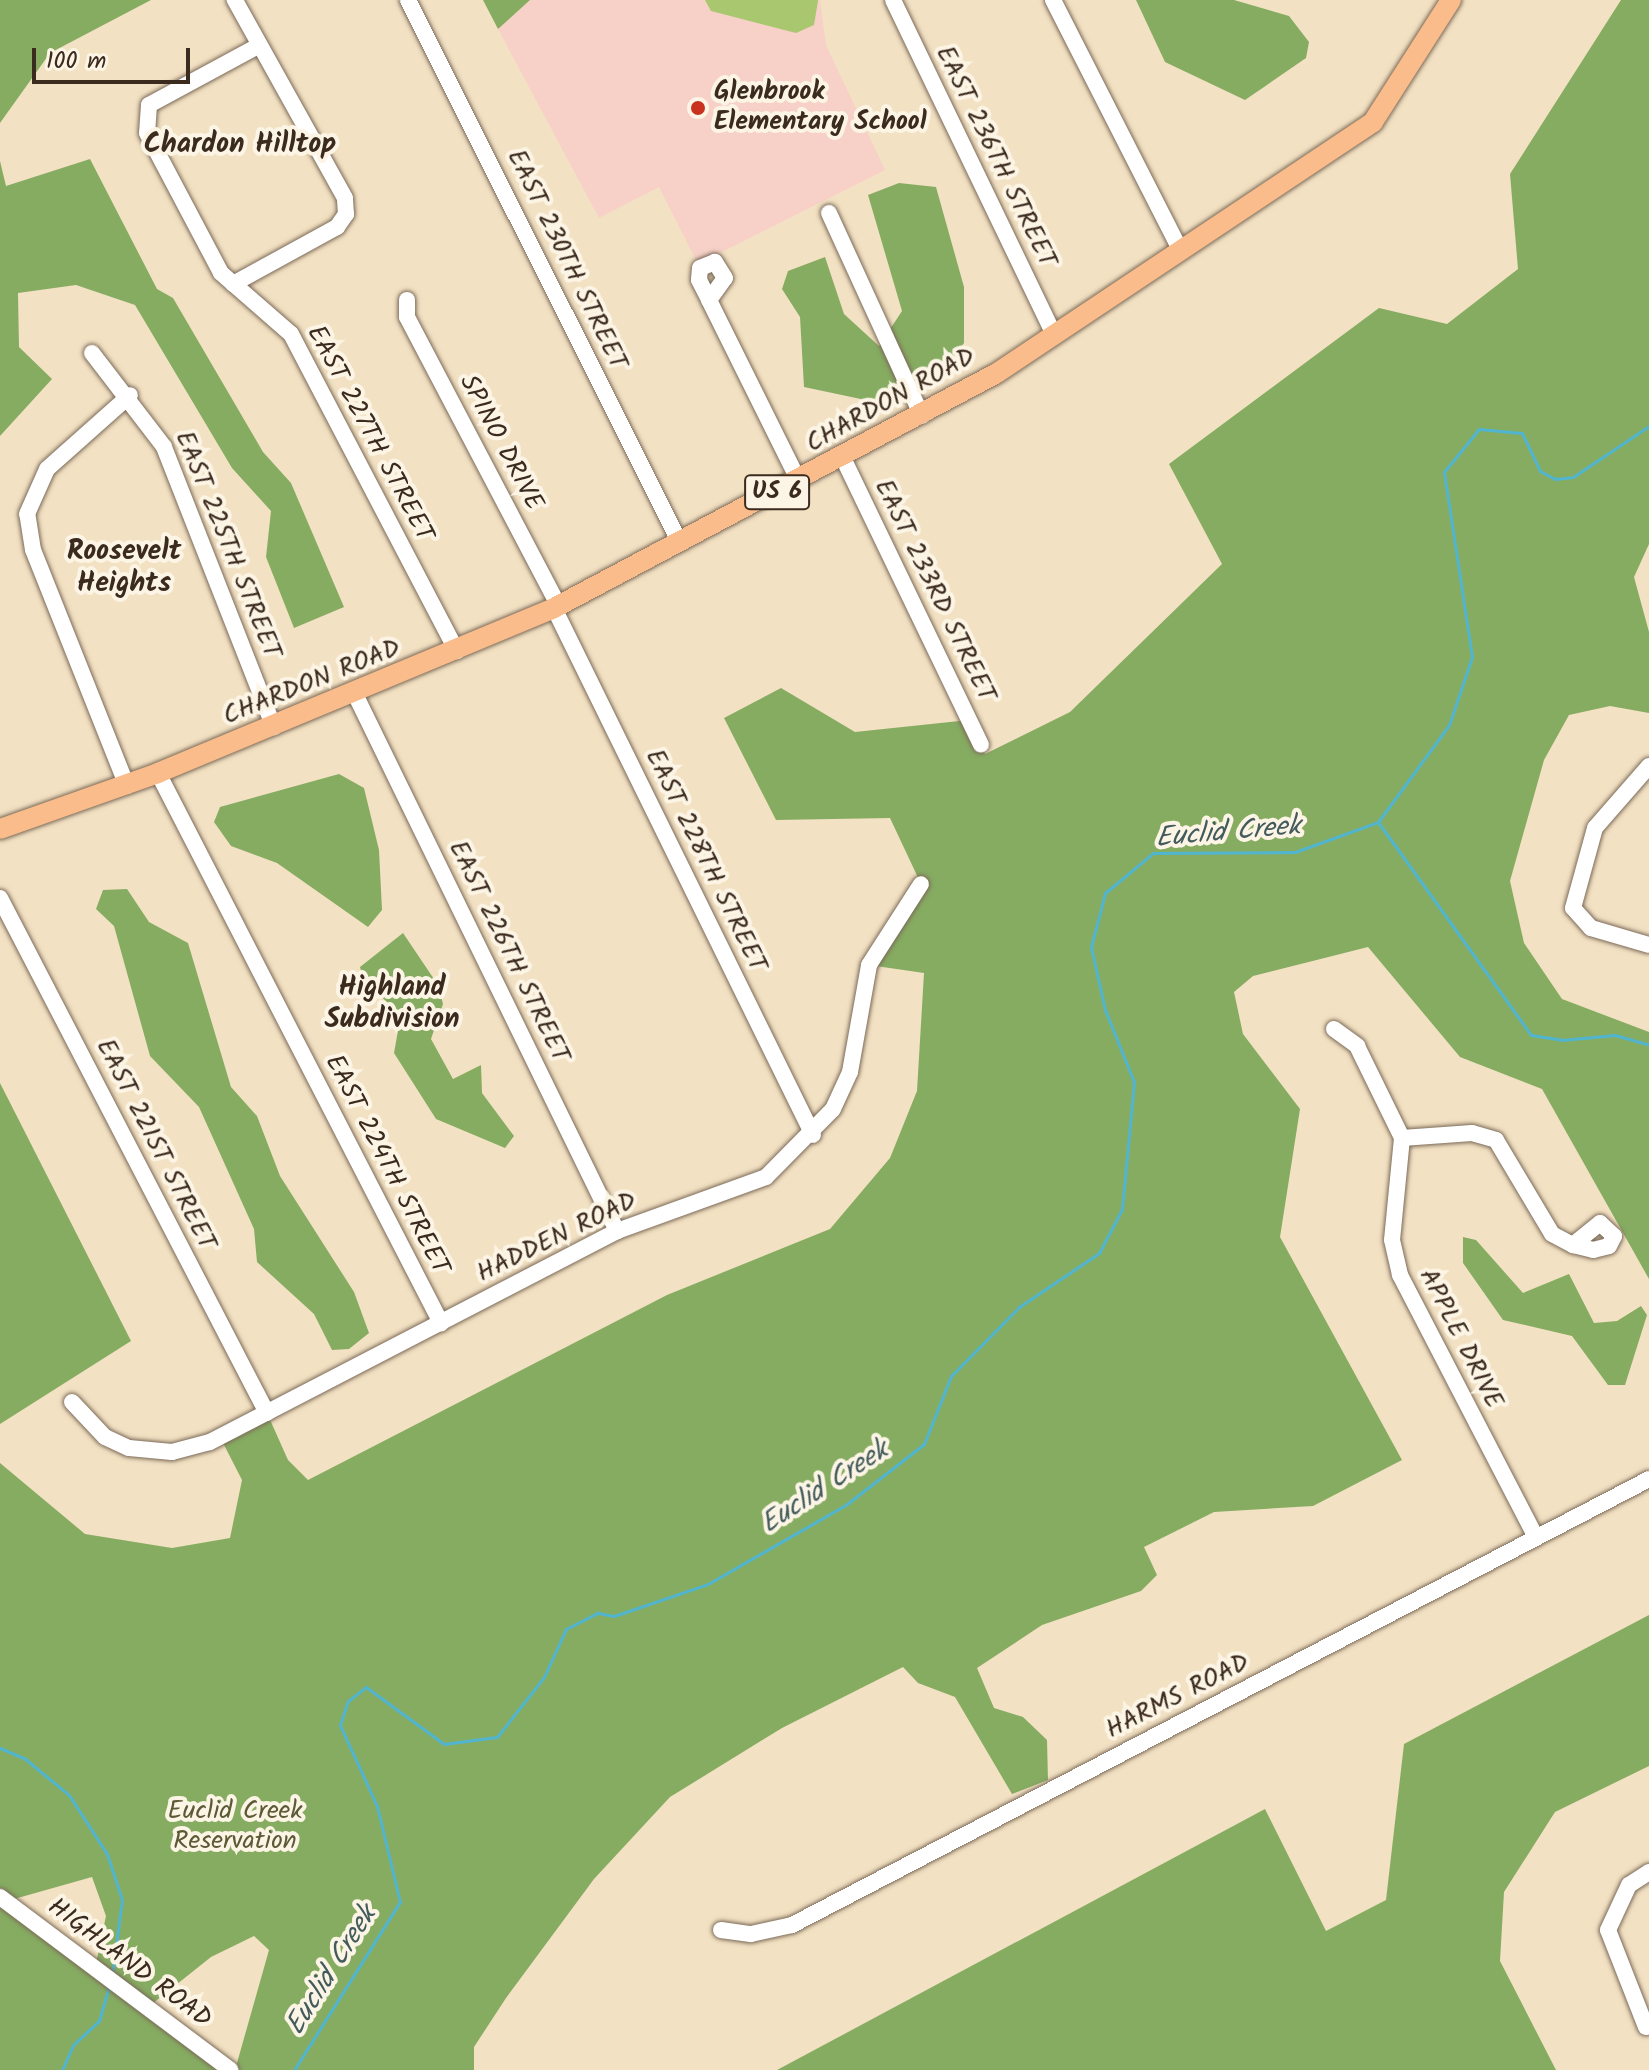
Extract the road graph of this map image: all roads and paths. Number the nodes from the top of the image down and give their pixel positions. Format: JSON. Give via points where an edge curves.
{"nodes":[{"id":1,"x":235,"y":0,"type":"edge"},
{"id":2,"x":408,"y":0,"type":"edge"},
{"id":3,"x":893,"y":0,"type":"edge"},
{"id":4,"x":1053,"y":0,"type":"edge"},
{"id":5,"x":1451,"y":0,"type":"edge"},
{"id":6,"x":258,"y":46,"type":"junction"},
{"id":7,"x":829,"y":213,"type":"dead end"},
{"id":8,"x":1181,"y":251,"type":"junction"},
{"id":9,"x":233,"y":284,"type":"junction"},
{"id":10,"x":407,"y":300,"type":"dead end"},
{"id":11,"x":709,"y":300,"type":"dead end"},
{"id":12,"x":1054,"y":335,"type":"junction"},
{"id":13,"x":92,"y":353,"type":"dead end"},
{"id":14,"x":130,"y":395,"type":"junction"},
{"id":15,"x":922,"y":416,"type":"junction"},
{"id":16,"x":843,"y":458,"type":"junction"},
{"id":17,"x":799,"y":481,"type":"junction"},
{"id":18,"x":680,"y":543,"type":"junction"},
{"id":19,"x":556,"y":607,"type":"junction"},
{"id":20,"x":457,"y":651,"type":"junction"},
{"id":21,"x":355,"y":694,"type":"junction"},
{"id":22,"x":274,"y":727,"type":"junction"},
{"id":23,"x":981,"y":745,"type":"dead end"},
{"id":24,"x":1644,"y":769,"type":"edge"},
{"id":25,"x":158,"y":773,"type":"junction"},
{"id":26,"x":127,"y":786,"type":"junction"},
{"id":27,"x":0,"y":829,"type":"edge"},
{"id":28,"x":921,"y":884,"type":"dead end"},
{"id":29,"x":0,"y":898,"type":"edge"},
{"id":30,"x":1649,"y":945,"type":"edge"},
{"id":31,"x":1334,"y":1029,"type":"dead end"},
{"id":32,"x":813,"y":1135,"type":"junction"},
{"id":33,"x":1402,"y":1138,"type":"junction"},
{"id":34,"x":617,"y":1231,"type":"junction"},
{"id":35,"x":1573,"y":1245,"type":"dead end"},
{"id":36,"x":441,"y":1323,"type":"junction"},
{"id":37,"x":72,"y":1402,"type":"dead end"},
{"id":38,"x":267,"y":1413,"type":"junction"},
{"id":39,"x":1649,"y":1479,"type":"edge"},
{"id":40,"x":1536,"y":1537,"type":"junction"},
{"id":41,"x":1649,"y":1872,"type":"edge"},
{"id":42,"x":0,"y":1897,"type":"edge"},
{"id":43,"x":721,"y":1930,"type":"dead end"},
{"id":44,"x":1646,"y":2027,"type":"dead end"},
{"id":45,"x":230,"y":2070,"type":"edge"}],
"edges":[{"from":1,"to":6,"type":"street"},
{"from":2,"to":18,"type":"street","name":"EAST 230TH STREET"},
{"from":3,"to":12,"type":"street","name":"EAST 236TH STREET"},
{"from":4,"to":8,"type":"street"},
{"from":5,"to":8,"type":"main road","name":"CHARDON ROAD","number":"US 6","via":[[1373,122]]},
{"from":6,"to":9,"type":"street","via":[[345,198],[337,227]]},
{"from":6,"to":9,"type":"street","name":"EAST 227TH STREET","via":[[149,105],[147,133],[213,260]]},
{"from":7,"to":15,"type":"street"},
{"from":8,"to":12,"type":"main road","name":"CHARDON ROAD","number":"US 6"},
{"from":9,"to":20,"type":"street","name":"EAST 227TH STREET","via":[[291,334]]},
{"from":10,"to":19,"type":"street","name":"SPINO DRIVE","via":[[407,317]]},
{"from":11,"to":17,"type":"street"},
{"from":12,"to":15,"type":"main road","name":"CHARDON ROAD","number":"US 6"},
{"from":13,"to":14,"type":"street","name":"EAST 225TH STREET"},
{"from":14,"to":22,"type":"street","name":"EAST 225TH STREET","via":[[164,447]]},
{"from":14,"to":26,"type":"street","via":[[47,469],[27,514],[33,550]]},
{"from":15,"to":16,"type":"main road","name":"CHARDON ROAD","number":"US 6"},
{"from":16,"to":17,"type":"main road","name":"CHARDON ROAD","number":"US 6"},
{"from":16,"to":23,"type":"street","name":"EAST 233RD STREET"},
{"from":17,"to":18,"type":"main road","name":"CHARDON ROAD","number":"US 6"},
{"from":18,"to":19,"type":"main road","name":"CHARDON ROAD","number":"US 6"},
{"from":19,"to":20,"type":"main road","name":"CHARDON ROAD","number":"US 6"},
{"from":19,"to":32,"type":"street","name":"EAST 228TH STREET"},
{"from":20,"to":21,"type":"main road","name":"CHARDON ROAD","number":"US 6"},
{"from":21,"to":22,"type":"main road","name":"CHARDON ROAD","number":"US 6"},
{"from":21,"to":34,"type":"street","name":"EAST 226TH STREET"},
{"from":22,"to":25,"type":"main road","name":"CHARDON ROAD","number":"US 6"},
{"from":24,"to":30,"type":"street","via":[[1595,828],[1573,908],[1591,928]]},
{"from":25,"to":26,"type":"main road","name":"CHARDON ROAD","number":"US 6"},
{"from":25,"to":36,"type":"street","name":"EAST 224TH STREET"},
{"from":26,"to":27,"type":"main road","name":"CHARDON ROAD","number":"US 6"},
{"from":28,"to":32,"type":"street","name":"HADDEN ROAD","via":[[869,965],[850,1072]]},
{"from":29,"to":38,"type":"street","name":"EAST 221ST STREET"},
{"from":31,"to":33,"type":"street","via":[[1357,1046]]},
{"from":32,"to":34,"type":"street","name":"HADDEN ROAD","via":[[790,1160],[729,1196]]},
{"from":33,"to":35,"type":"street","via":[[1472,1133],[1496,1140],[1542,1222]]},
{"from":33,"to":40,"type":"street","name":"APPLE DRIVE","via":[[1392,1240],[1400,1275]]},
{"from":34,"to":36,"type":"street","name":"HADDEN ROAD"},
{"from":36,"to":38,"type":"street","name":"HADDEN ROAD"},
{"from":37,"to":38,"type":"street","name":"HADDEN ROAD","via":[[115,1443],[155,1452],[210,1442]]},
{"from":39,"to":40,"type":"street","name":"HARMS ROAD"},
{"from":40,"to":43,"type":"street","name":"HARMS ROAD","via":[[792,1925],[751,1934]]},
{"from":41,"to":44,"type":"street","via":[[1629,1885],[1608,1930]]},
{"from":42,"to":45,"type":"street","name":"HIGHLAND ROAD"}]}
